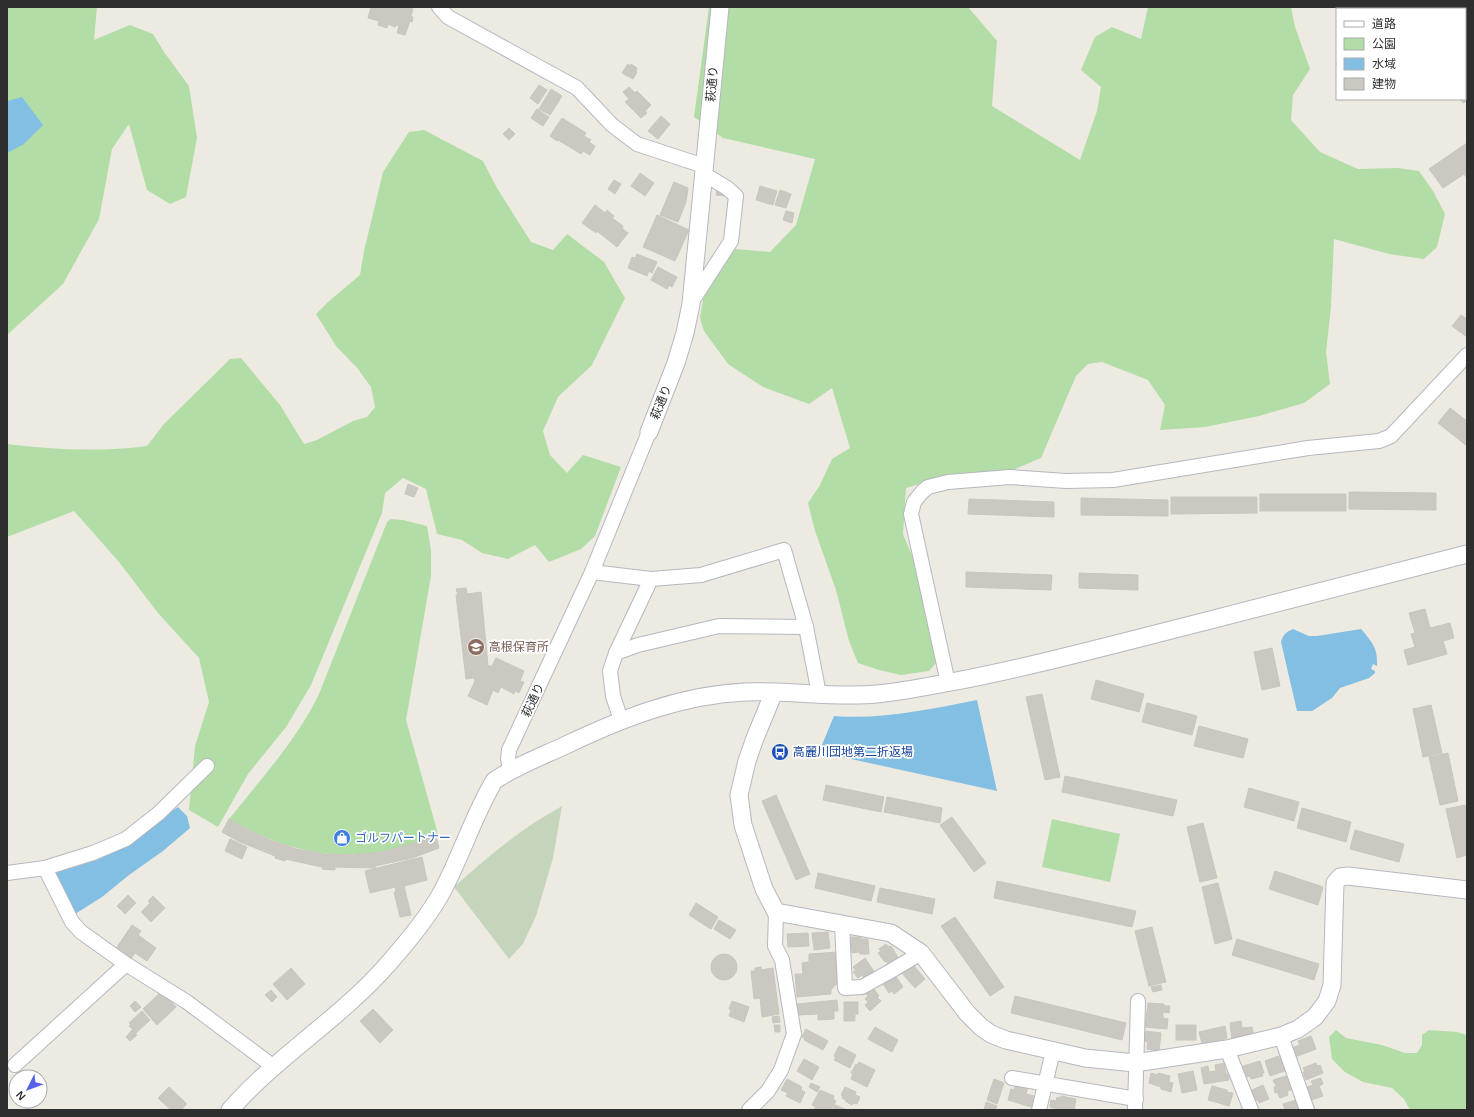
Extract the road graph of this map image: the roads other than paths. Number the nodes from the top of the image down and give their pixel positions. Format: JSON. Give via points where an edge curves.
{"nodes":[{"id":1,"x":439,"y":7,"type":"edge"},
{"id":2,"x":720,"y":7,"type":"edge"},
{"id":3,"x":704,"y":170,"type":"junction"},
{"id":4,"x":691,"y":304,"type":"junction"},
{"id":5,"x":1467,"y":354,"type":"edge"},
{"id":6,"x":649,"y":432,"type":"joint"},
{"id":7,"x":1467,"y":554,"type":"edge"},
{"id":8,"x":592,"y":572,"type":"junction"},
{"id":9,"x":651,"y":579,"type":"junction"},
{"id":10,"x":806,"y":627,"type":"junction"},
{"id":11,"x":616,"y":653,"type":"junction"},
{"id":12,"x":948,"y":682,"type":"junction"},
{"id":13,"x":774,"y":692,"type":"junction"},
{"id":14,"x":819,"y":694,"type":"junction"},
{"id":15,"x":621,"y":720,"type":"junction"},
{"id":16,"x":207,"y":766,"type":"dead end"},
{"id":17,"x":510,"y":771,"type":"junction"},
{"id":18,"x":45,"y":868,"type":"junction"},
{"id":19,"x":7,"y":873,"type":"edge"},
{"id":20,"x":1467,"y":890,"type":"edge"},
{"id":21,"x":776,"y":912,"type":"junction"},
{"id":22,"x":842,"y":924,"type":"junction"},
{"id":23,"x":921,"y":953,"type":"junction"},
{"id":24,"x":126,"y":964,"type":"junction"},
{"id":25,"x":1138,"y":1001,"type":"dead end"},
{"id":26,"x":1281,"y":1036,"type":"junction"},
{"id":27,"x":1227,"y":1049,"type":"junction"},
{"id":28,"x":1053,"y":1051,"type":"junction"},
{"id":29,"x":1135,"y":1063,"type":"junction"},
{"id":30,"x":15,"y":1065,"type":"dead end"},
{"id":31,"x":274,"y":1067,"type":"junction"},
{"id":32,"x":1012,"y":1078,"type":"dead end"},
{"id":33,"x":1046,"y":1084,"type":"junction"},
{"id":34,"x":1135,"y":1105,"type":"edge"},
{"id":35,"x":230,"y":1110,"type":"edge"},
{"id":36,"x":749,"y":1110,"type":"edge"},
{"id":37,"x":1039,"y":1110,"type":"edge"},
{"id":38,"x":1251,"y":1110,"type":"edge"},
{"id":39,"x":1307,"y":1110,"type":"edge"}],
"edges":[{"from":1,"to":3,"type":"street","via":[[448,17],[577,88],[612,125],[637,144]]},
{"from":2,"to":3,"type":"street","name":"萩通り"},
{"from":3,"to":4,"type":"street","name":"萩通り"},
{"from":3,"to":4,"type":"street","via":[[736,196],[731,241]]},
{"from":4,"to":6,"type":"street","name":"萩通り","via":[[676,363]]},
{"from":5,"to":12,"type":"street","via":[[1391,436],[1379,441],[1308,448],[1113,480],[1066,481],[1010,477],[948,482],[928,487],[914,502],[911,514]]},
{"from":6,"to":8,"type":"street","name":"萩通り"},
{"from":7,"to":12,"type":"street","via":[[1064,657]]},
{"from":8,"to":9,"type":"street"},
{"from":8,"to":17,"type":"street","name":"萩通り","via":[[509,750]]},
{"from":9,"to":10,"type":"street","via":[[701,575],[784,550]]},
{"from":9,"to":11,"type":"street"},
{"from":10,"to":11,"type":"street","via":[[719,626],[638,645]]},
{"from":10,"to":14,"type":"street"},
{"from":11,"to":15,"type":"street","via":[[610,671],[613,696]]},
{"from":12,"to":14,"type":"street","via":[[875,694]]},
{"from":13,"to":14,"type":"street"},
{"from":13,"to":15,"type":"street","via":[[743,692],[676,702]]},
{"from":13,"to":21,"type":"street","via":[[747,761],[739,796],[744,825],[764,888]]},
{"from":15,"to":17,"type":"street"},
{"from":16,"to":18,"type":"street","via":[[126,840]]},
{"from":17,"to":31,"type":"street","via":[[494,781],[444,888],[431,910],[388,964],[365,988]]},
{"from":18,"to":19,"type":"street"},
{"from":18,"to":24,"type":"street","via":[[72,922],[81,932]]},
{"from":20,"to":26,"type":"street","via":[[1340,877],[1335,883],[1332,985],[1327,1001],[1316,1017]]},
{"from":21,"to":22,"type":"street"},
{"from":21,"to":36,"type":"street","via":[[775,946],[782,960],[794,1034],[781,1070],[768,1091]]},
{"from":22,"to":23,"type":"street","via":[[891,933]]},
{"from":22,"to":23,"type":"street","via":[[845,988],[862,986]]},
{"from":23,"to":28,"type":"street","via":[[967,1013],[981,1027],[1006,1040]]},
{"from":24,"to":30,"type":"street"},
{"from":24,"to":31,"type":"street","via":[[187,1002]]},
{"from":25,"to":29,"type":"street"},
{"from":26,"to":27,"type":"street"},
{"from":26,"to":39,"type":"street"},
{"from":27,"to":29,"type":"street"},
{"from":27,"to":38,"type":"street"},
{"from":28,"to":29,"type":"street","via":[[1085,1058]]},
{"from":28,"to":33,"type":"street"},
{"from":29,"to":34,"type":"street"},
{"from":31,"to":35,"type":"street"},
{"from":32,"to":33,"type":"street"},
{"from":33,"to":34,"type":"street"},
{"from":33,"to":37,"type":"street"}]}
